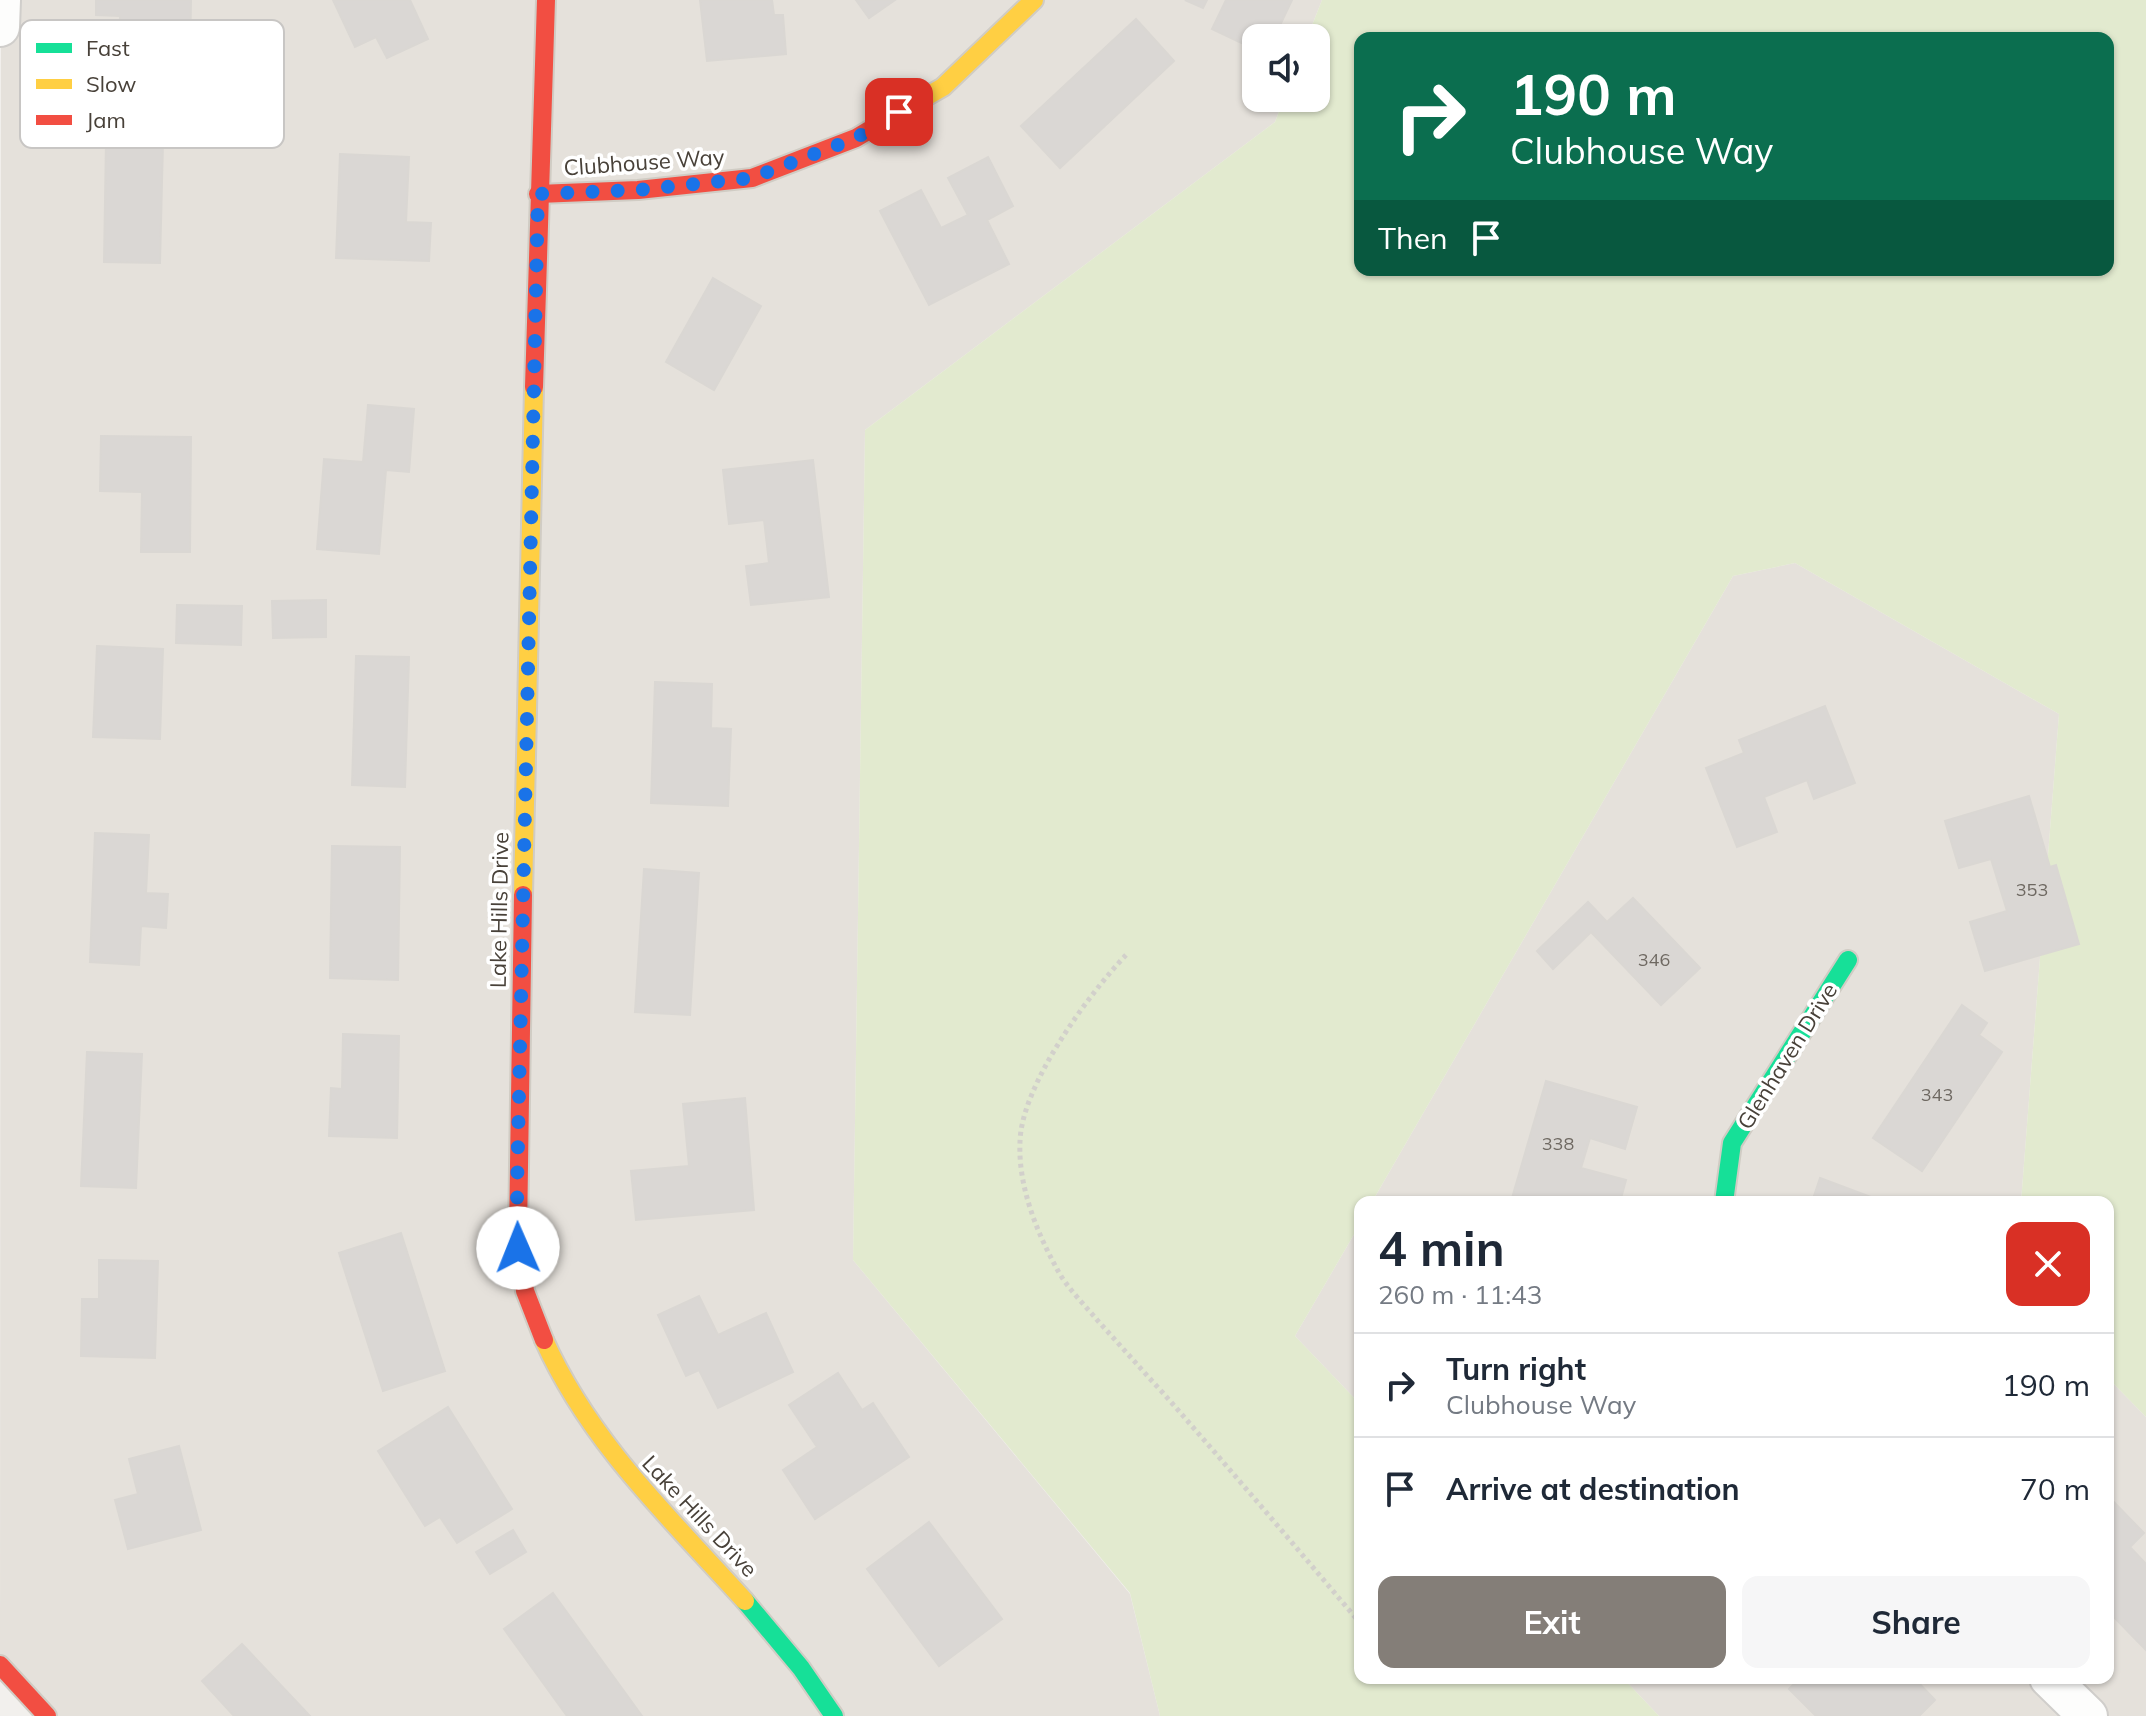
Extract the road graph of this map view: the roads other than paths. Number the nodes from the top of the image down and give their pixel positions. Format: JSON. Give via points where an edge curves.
{"nodes":[{"id":1,"x":1,"y":0,"type":"edge"},
{"id":2,"x":546,"y":0,"type":"edge"},
{"id":3,"x":1034,"y":0,"type":"edge"},
{"id":4,"x":0,"y":27,"type":"edge"},
{"id":5,"x":538,"y":194,"type":"junction"},
{"id":6,"x":1848,"y":960,"type":"dead end"},
{"id":7,"x":1725,"y":1196,"type":"edge"},
{"id":8,"x":0,"y":1665,"type":"edge"},
{"id":9,"x":2055,"y":1684,"type":"edge"},
{"id":10,"x":47,"y":1716,"type":"edge"},
{"id":11,"x":834,"y":1716,"type":"edge"},
{"id":12,"x":2088,"y":1716,"type":"edge"}],
"edges":[{"from":1,"to":4,"type":"street"},
{"from":2,"to":5,"type":"street","name":"Lake Hills Drive"},
{"from":3,"to":5,"type":"street","name":"Clubhouse Way","via":[[943,87],[856,138],[752,178]]},
{"from":5,"to":11,"type":"street","name":"Lake Hills Drive","via":[[517,1191],[518,1248],[529,1307],[581,1411],[619,1464],[756,1611]]},
{"from":6,"to":7,"type":"street","name":"Glenhaven Drive","via":[[1732,1143]]},
{"from":8,"to":10,"type":"street"},
{"from":9,"to":12,"type":"street"}]}
